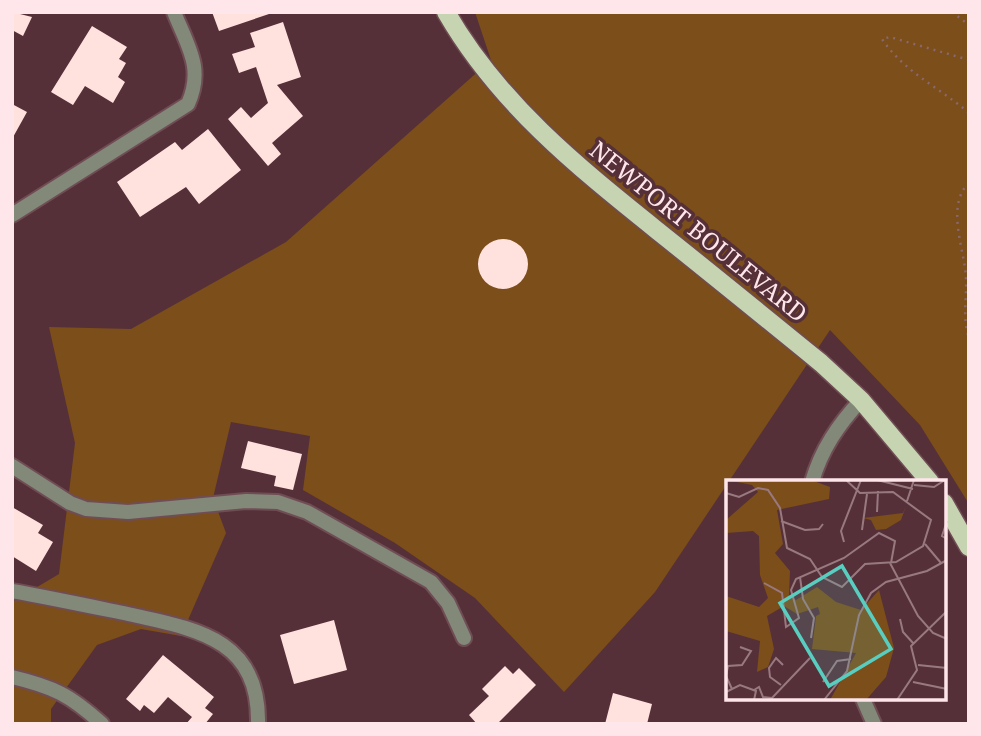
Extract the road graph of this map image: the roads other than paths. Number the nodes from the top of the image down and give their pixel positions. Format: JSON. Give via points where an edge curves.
{"nodes":[{"id":1,"x":174,"y":12,"type":"edge"},
{"id":2,"x":446,"y":12,"type":"edge"},
{"id":3,"x":12,"y":215,"type":"edge"},
{"id":4,"x":861,"y":400,"type":"junction"},
{"id":5,"x":12,"y":466,"type":"edge"},
{"id":6,"x":813,"y":480,"type":"edge"},
{"id":7,"x":928,"y":480,"type":"edge"},
{"id":8,"x":946,"y":507,"type":"edge"},
{"id":9,"x":969,"y":547,"type":"edge"},
{"id":10,"x":12,"y":591,"type":"edge"},
{"id":11,"x":464,"y":638,"type":"dead end"},
{"id":12,"x":12,"y":677,"type":"edge"},
{"id":13,"x":864,"y":701,"type":"edge"},
{"id":14,"x":102,"y":724,"type":"edge"},
{"id":15,"x":258,"y":724,"type":"edge"},
{"id":16,"x":874,"y":724,"type":"edge"}],
"edges":[{"from":1,"to":3,"type":"street","via":[[195,64],[197,85],[188,104]]},
{"from":2,"to":4,"type":"main road","name":"NEWPORT BOULEVARD","via":[[466,48],[562,155]]},
{"from":4,"to":6,"type":"street","via":[[836,427]]},
{"from":4,"to":7,"type":"main road","name":"NEWPORT BOULEVARD"},
{"from":5,"to":11,"type":"street","via":[[86,509],[128,512],[246,501],[278,502],[307,512],[431,582],[448,603]]},
{"from":8,"to":9,"type":"main road"},
{"from":10,"to":15,"type":"street","via":[[182,625],[213,637],[248,672],[259,704]]},
{"from":12,"to":14,"type":"street","via":[[52,687]]},
{"from":13,"to":16,"type":"street"}]}
